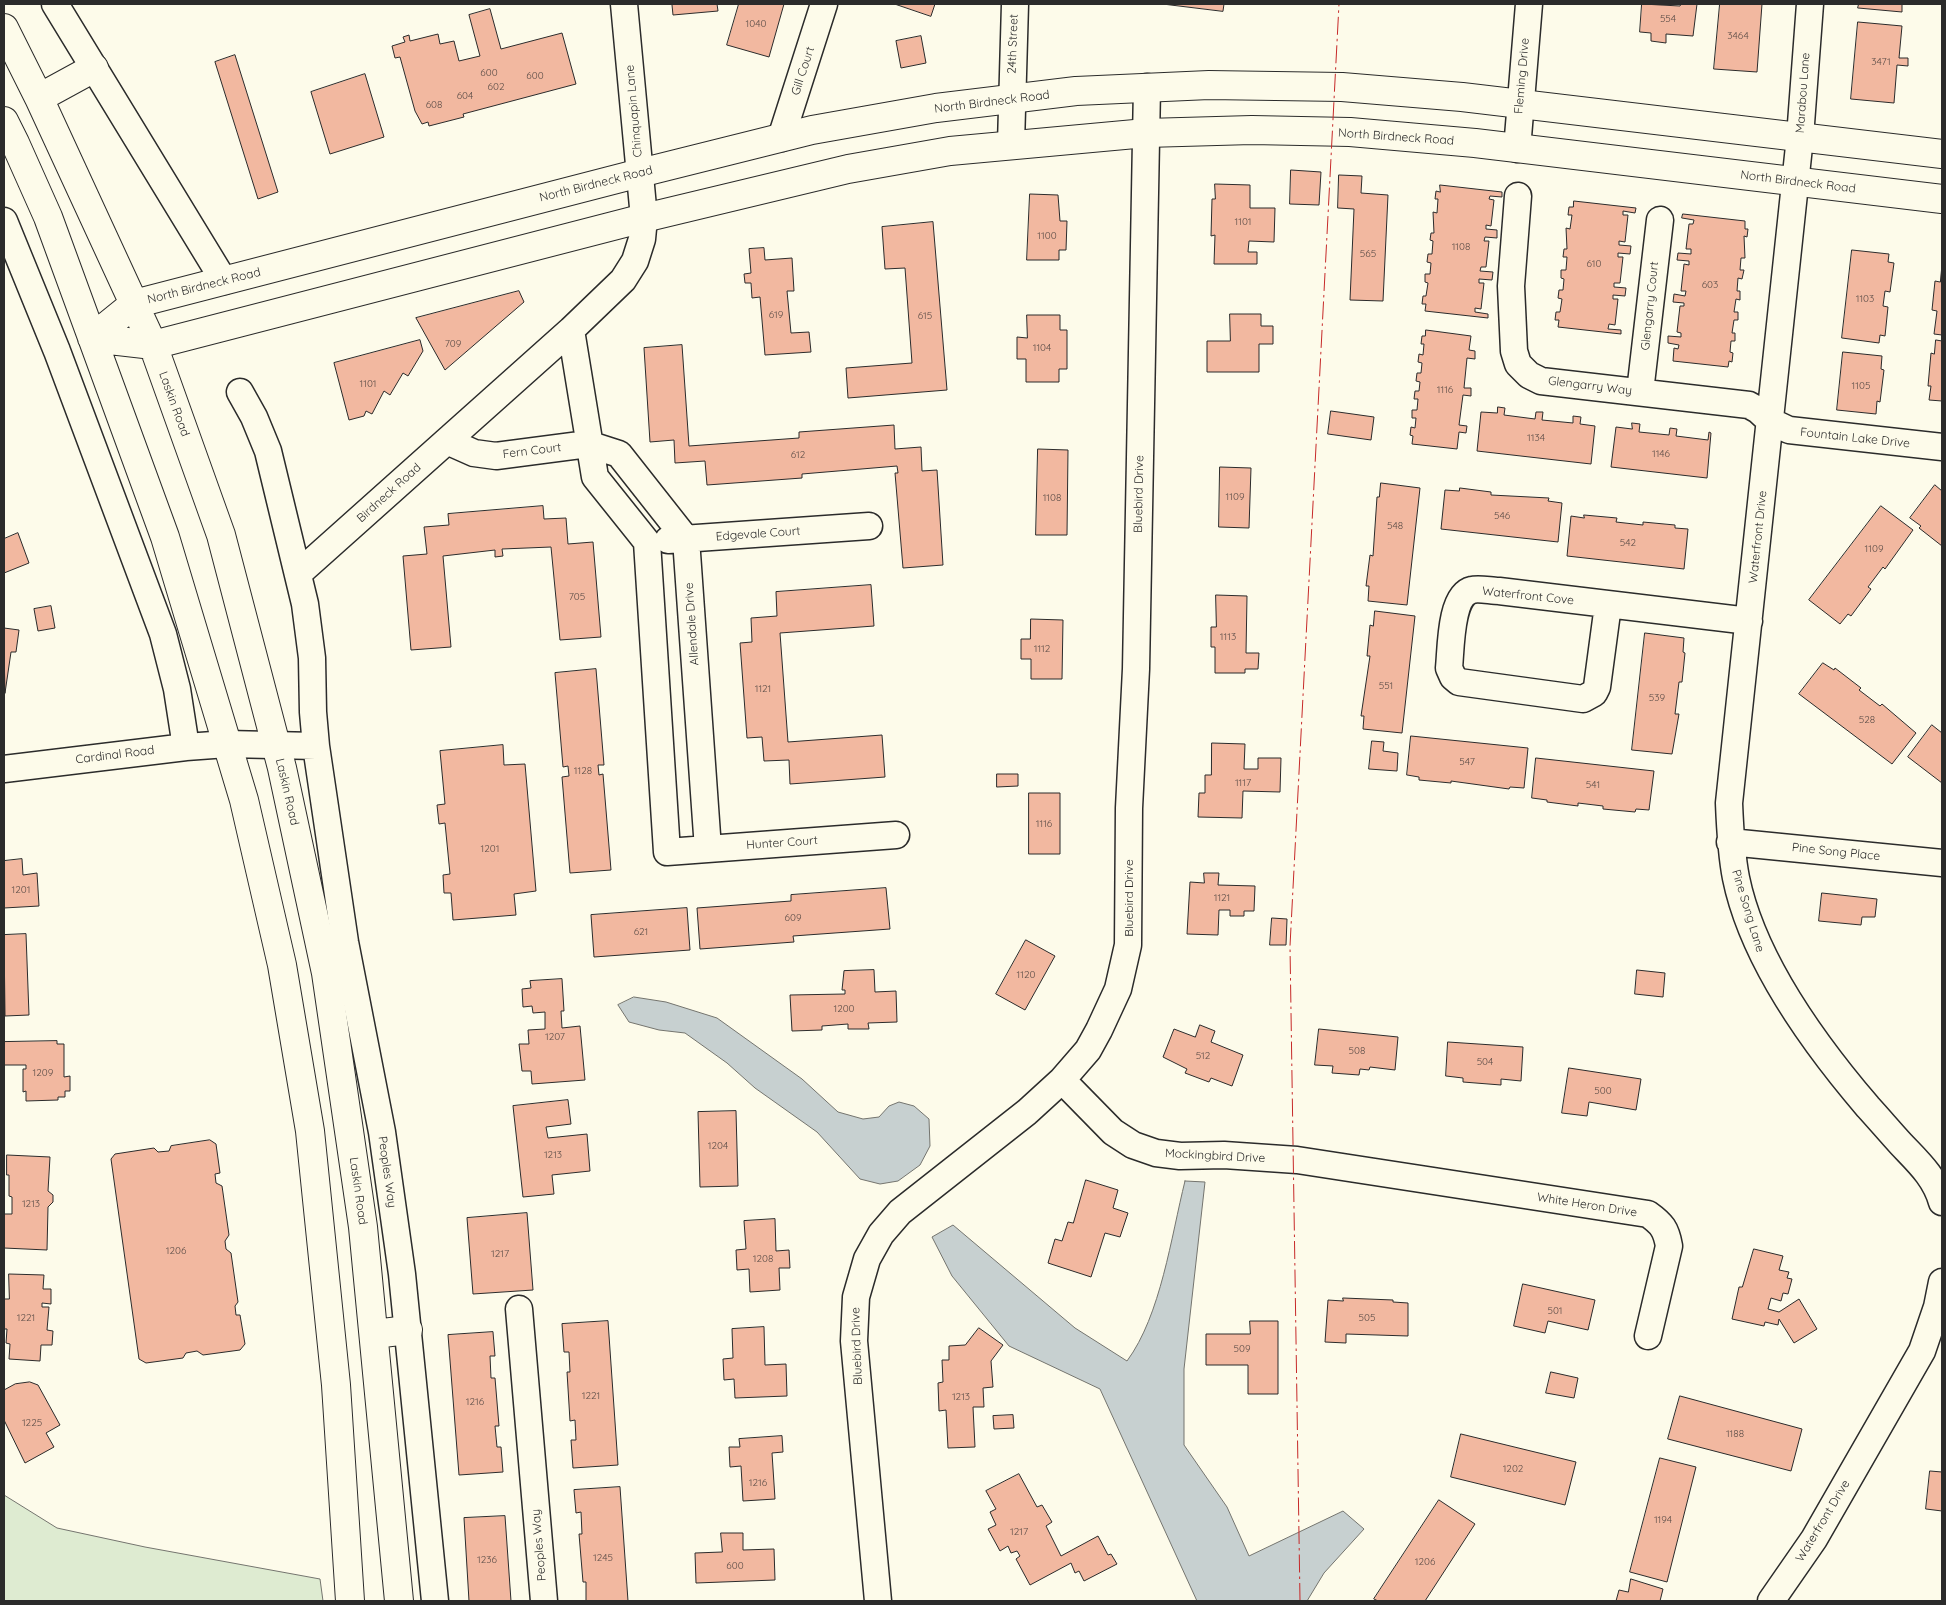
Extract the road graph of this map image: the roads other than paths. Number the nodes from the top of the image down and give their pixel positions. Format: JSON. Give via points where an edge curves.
{"nodes":[{"id":1,"x":55,"y":4,"type":"edge"},
{"id":2,"x":624,"y":4,"type":"edge"},
{"id":3,"x":824,"y":4,"type":"edge"},
{"id":4,"x":1015,"y":4,"type":"edge"},
{"id":5,"x":1529,"y":4,"type":"edge"},
{"id":6,"x":1810,"y":4,"type":"edge"},
{"id":7,"x":4,"y":28,"type":"edge"},
{"id":8,"x":94,"y":68,"type":"junction"},
{"id":9,"x":1147,"y":87,"type":"junction"},
{"id":10,"x":39,"y":98,"type":"junction"},
{"id":11,"x":1011,"y":99,"type":"junction"},
{"id":12,"x":1520,"y":104,"type":"junction"},
{"id":13,"x":4,"y":121,"type":"edge"},
{"id":14,"x":1146,"y":133,"type":"junction"},
{"id":15,"x":1800,"y":137,"type":"junction"},
{"id":16,"x":781,"y":138,"type":"junction"},
{"id":17,"x":1011,"y":144,"type":"junction"},
{"id":18,"x":1517,"y":149,"type":"junction"},
{"id":19,"x":1942,"y":154,"type":"edge"},
{"id":20,"x":640,"y":173,"type":"junction"},
{"id":21,"x":1795,"y":181,"type":"junction"},
{"id":22,"x":1518,"y":196,"type":"dead end"},
{"id":23,"x":1942,"y":199,"type":"edge"},
{"id":24,"x":644,"y":218,"type":"junction"},
{"id":25,"x":1660,"y":220,"type":"dead end"},
{"id":26,"x":4,"y":221,"type":"edge"},
{"id":27,"x":224,"y":281,"type":"junction"},
{"id":28,"x":134,"y":304,"type":"junction"},
{"id":29,"x":571,"y":330,"type":"junction"},
{"id":30,"x":92,"y":338,"type":"junction"},
{"id":31,"x":153,"y":345,"type":"junction"},
{"id":32,"x":57,"y":351,"type":"junction"},
{"id":33,"x":240,"y":392,"type":"dead end"},
{"id":34,"x":1640,"y":392,"type":"junction"},
{"id":35,"x":1770,"y":421,"type":"junction"},
{"id":36,"x":447,"y":441,"type":"junction"},
{"id":37,"x":588,"y":444,"type":"junction"},
{"id":38,"x":1942,"y":448,"type":"edge"},
{"id":39,"x":869,"y":526,"type":"dead end"},
{"id":40,"x":686,"y":539,"type":"junction"},
{"id":41,"x":646,"y":542,"type":"junction"},
{"id":42,"x":298,"y":573,"type":"junction"},
{"id":43,"x":1608,"y":604,"type":"junction"},
{"id":44,"x":1748,"y":621,"type":"junction"},
{"id":45,"x":228,"y":744,"type":"junction"},
{"id":46,"x":276,"y":745,"type":"junction"},
{"id":47,"x":316,"y":746,"type":"junction"},
{"id":48,"x":186,"y":747,"type":"junction"},
{"id":49,"x":4,"y":769,"type":"edge"},
{"id":50,"x":896,"y":835,"type":"dead end"},
{"id":51,"x":1730,"y":842,"type":"junction"},
{"id":52,"x":708,"y":849,"type":"junction"},
{"id":53,"x":1942,"y":863,"type":"edge"},
{"id":54,"x":1062,"y":1080,"type":"junction"},
{"id":55,"x":1394,"y":1175,"type":"joint"},
{"id":56,"x":1942,"y":1202,"type":"edge"},
{"id":57,"x":1942,"y":1282,"type":"edge"},
{"id":58,"x":519,"y":1309,"type":"dead end"},
{"id":59,"x":408,"y":1330,"type":"junction"},
{"id":60,"x":374,"y":1334,"type":"junction"},
{"id":61,"x":1648,"y":1336,"type":"dead end"},
{"id":62,"x":378,"y":1379,"type":"junction"},
{"id":63,"x":336,"y":1385,"type":"junction"},
{"id":64,"x":350,"y":1601,"type":"edge"},
{"id":65,"x":398,"y":1601,"type":"edge"},
{"id":66,"x":435,"y":1601,"type":"edge"},
{"id":67,"x":544,"y":1601,"type":"edge"},
{"id":68,"x":878,"y":1601,"type":"edge"},
{"id":69,"x":1771,"y":1601,"type":"edge"}],
"edges":[{"from":1,"to":8,"type":"street"},
{"from":2,"to":20,"type":"street","name":"Chinquapin Lane"},
{"from":3,"to":16,"type":"street","name":"Gill Court"},
{"from":4,"to":11,"type":"street","name":"24th Street"},
{"from":5,"to":12,"type":"street","name":"Fleming Drive"},
{"from":6,"to":15,"type":"street","name":"Marabou Lane"},
{"from":7,"to":10,"type":"main road","name":"Laskin Road"},
{"from":8,"to":10,"type":"main road"},
{"from":8,"to":27,"type":"street"},
{"from":9,"to":11,"type":"main road","name":"North Birdneck Road"},
{"from":9,"to":12,"type":"main road","name":"North Birdneck Road","via":[[1342,87]]},
{"from":9,"to":14,"type":"street","name":"Bluebird Drive"},
{"from":10,"to":28,"type":"main road","name":"Laskin Road"},
{"from":11,"to":16,"type":"main road","name":"North Birdneck Road","via":[[936,108]]},
{"from":11,"to":17,"type":"street","name":"24th Street"},
{"from":12,"to":15,"type":"main road","name":"North Birdneck Road"},
{"from":12,"to":18,"type":"street","name":"Fleming Drive"},
{"from":13,"to":30,"type":"main road","via":[[48,217]]},
{"from":14,"to":17,"type":"main road","name":"North Birdneck Road"},
{"from":14,"to":18,"type":"main road","name":"North Birdneck Road","via":[[1350,132]]},
{"from":14,"to":54,"type":"street","name":"Bluebird Drive","via":[[1128,945],[1118,989],[1099,1030],[1088,1050]]},
{"from":15,"to":19,"type":"main road","name":"North Birdneck Road"},
{"from":15,"to":21,"type":"street","name":"Marabou Lane"},
{"from":16,"to":20,"type":"main road","name":"North Birdneck Road"},
{"from":17,"to":24,"type":"main road","name":"North Birdneck Road","via":[[848,169]]},
{"from":18,"to":21,"type":"main road","name":"North Birdneck Road"},
{"from":20,"to":24,"type":"street","name":"Chinquapin Lane"},
{"from":20,"to":27,"type":"main road","name":"North Birdneck Road"},
{"from":21,"to":23,"type":"main road","name":"North Birdneck Road"},
{"from":21,"to":35,"type":"street","name":"Waterfront Drive"},
{"from":22,"to":34,"type":"street","name":"Glengarry Way","via":[[1511,286],[1514,351],[1518,364],[1529,375],[1541,380]]},
{"from":24,"to":29,"type":"street","name":"Birdneck Road","via":[[635,261],[623,280]]},
{"from":24,"to":31,"type":"main road","name":"North Birdneck Road"},
{"from":25,"to":34,"type":"street","name":"Glengarry Court"},
{"from":26,"to":32,"type":"street"},
{"from":27,"to":28,"type":"main road","name":"North Birdneck Road"},
{"from":28,"to":30,"type":"main road","name":"North Birdneck Road"},
{"from":28,"to":31,"type":"main road","name":"Laskin Road"},
{"from":29,"to":36,"type":"street","name":"Birdneck Road"},
{"from":29,"to":37,"type":"street"},
{"from":30,"to":31,"type":"main road","name":"North Birdneck Road"},
{"from":30,"to":32,"type":"street"},
{"from":30,"to":45,"type":"main road","via":[[165,537]]},
{"from":31,"to":46,"type":"main road","name":"Laskin Road","via":[[221,535]]},
{"from":32,"to":48,"type":"street","via":[[163,634],[177,689]]},
{"from":33,"to":42,"type":"street","via":[[268,451]]},
{"from":34,"to":35,"type":"street","name":"Glengarry Way","via":[[1748,405]]},
{"from":35,"to":38,"type":"street","name":"Fountain Lake Drive","via":[[1788,430]]},
{"from":35,"to":44,"type":"street","name":"Waterfront Drive"},
{"from":36,"to":37,"type":"street","name":"Fern Court","via":[[474,453],[496,456]]},
{"from":36,"to":42,"type":"street","name":"Birdneck Road"},
{"from":37,"to":40,"type":"street","via":[[619,454]]},
{"from":37,"to":41,"type":"street","via":[[596,477]]},
{"from":39,"to":40,"type":"street","name":"Edgevale Court"},
{"from":40,"to":41,"type":"street","name":"Edgevale Court"},
{"from":40,"to":52,"type":"street","name":"Allendale Drive"},
{"from":41,"to":52,"type":"street","name":"Hunter Court","via":[[667,852]]},
{"from":42,"to":47,"type":"street","via":[[306,604],[312,658]]},
{"from":43,"to":43,"type":"street","name":"Waterfront Cove","via":[[1472,590],[1462,595],[1456,605],[1449,668],[1459,682],[1583,699],[1594,693],[1597,687]]},
{"from":43,"to":44,"type":"street"},
{"from":44,"to":51,"type":"street","name":"Pine Song Lane","via":[[1729,803]]},
{"from":45,"to":46,"type":"street"},
{"from":45,"to":48,"type":"street","name":"Cardinal Road"},
{"from":45,"to":63,"type":"main road","via":[[282,966],[302,1075]]},
{"from":46,"to":47,"type":"street"},
{"from":46,"to":60,"type":"main road","name":"Laskin Road","via":[[326,973],[363,1227]]},
{"from":47,"to":59,"type":"street","name":"Peoples Way","via":[[345,942],[382,1132]]},
{"from":48,"to":49,"type":"street","name":"Cardinal Road"},
{"from":50,"to":52,"type":"street","name":"Hunter Court"},
{"from":51,"to":53,"type":"street","name":"Pine Song Place"},
{"from":51,"to":56,"type":"street","name":"Pine Song Lane","via":[[1736,880],[1764,959],[1804,1024],[1850,1085],[1927,1170]]},
{"from":54,"to":55,"type":"street","name":"Mockingbird Drive","via":[[1113,1132],[1133,1145],[1156,1153],[1297,1160]]},
{"from":54,"to":68,"type":"street","name":"Bluebird Drive","via":[[1027,1112],[900,1212],[881,1234],[867,1259],[856,1297],[854,1342]]},
{"from":55,"to":61,"type":"street","name":"White Heron Drive","via":[[1648,1214],[1667,1233],[1669,1246]]},
{"from":57,"to":69,"type":"street","name":"Waterfront Drive","via":[[1922,1351],[1814,1539]]},
{"from":58,"to":67,"type":"street","name":"Peoples Way"},
{"from":59,"to":60,"type":"main road"},
{"from":59,"to":66,"type":"street","name":"Peoples Way"},
{"from":60,"to":62,"type":"main road","name":"Laskin Road"},
{"from":62,"to":63,"type":"main road"},
{"from":62,"to":65,"type":"main road","name":"Laskin Road"},
{"from":63,"to":64,"type":"main road"}]}
